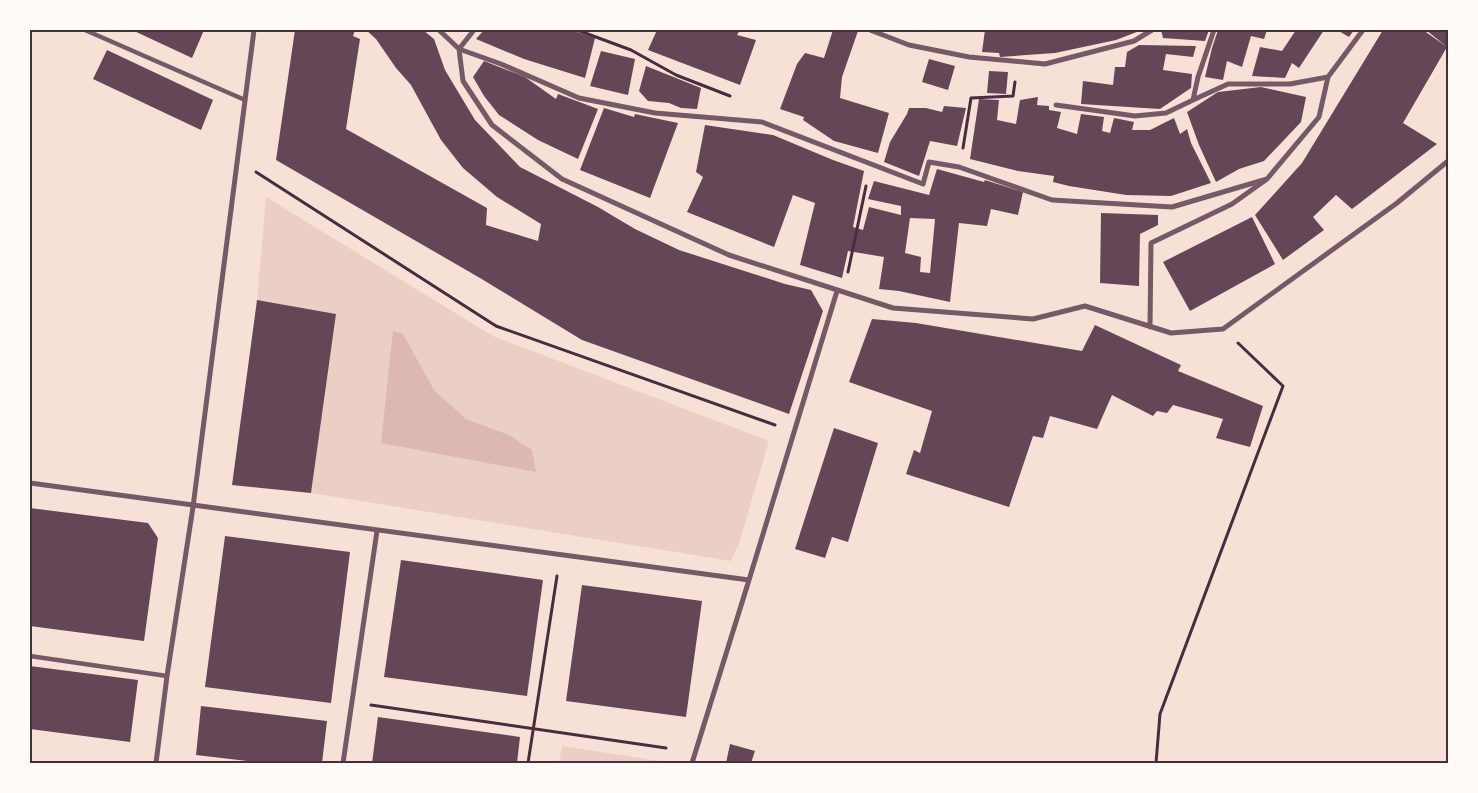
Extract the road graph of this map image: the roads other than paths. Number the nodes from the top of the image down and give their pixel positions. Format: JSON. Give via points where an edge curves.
{"nodes":[{"id":1,"x":85,"y":30,"type":"edge"},
{"id":2,"x":254,"y":30,"type":"edge"},
{"id":3,"x":439,"y":30,"type":"edge"},
{"id":4,"x":474,"y":30,"type":"edge"},
{"id":5,"x":870,"y":30,"type":"edge"},
{"id":6,"x":1152,"y":30,"type":"edge"},
{"id":7,"x":1214,"y":30,"type":"edge"},
{"id":8,"x":1363,"y":30,"type":"edge"},
{"id":9,"x":459,"y":49,"type":"junction"},
{"id":10,"x":1328,"y":77,"type":"junction"},
{"id":11,"x":244,"y":100,"type":"junction"},
{"id":12,"x":1194,"y":100,"type":"junction"},
{"id":13,"x":1056,"y":105,"type":"dead end"},
{"id":14,"x":1448,"y":161,"type":"edge"},
{"id":15,"x":1267,"y":179,"type":"junction"},
{"id":16,"x":837,"y":291,"type":"junction"},
{"id":17,"x":1150,"y":327,"type":"junction"},
{"id":18,"x":30,"y":484,"type":"edge"},
{"id":19,"x":193,"y":507,"type":"junction"},
{"id":20,"x":377,"y":531,"type":"junction"},
{"id":21,"x":749,"y":580,"type":"junction"},
{"id":22,"x":30,"y":656,"type":"edge"},
{"id":23,"x":167,"y":676,"type":"junction"},
{"id":24,"x":156,"y":763,"type":"edge"},
{"id":25,"x":343,"y":763,"type":"edge"},
{"id":26,"x":692,"y":763,"type":"edge"}],
"edges":[{"from":1,"to":11,"type":"street"},
{"from":2,"to":11,"type":"street"},
{"from":3,"to":9,"type":"street"},
{"from":4,"to":9,"type":"street"},
{"from":5,"to":6,"type":"street","via":[[909,45],[969,58],[1045,64],[1134,41]]},
{"from":7,"to":12,"type":"street"},
{"from":8,"to":10,"type":"street"},
{"from":9,"to":15,"type":"street","via":[[580,98],[655,113],[762,122],[923,184],[929,162],[959,168],[1052,200],[1172,207]]},
{"from":9,"to":16,"type":"street","via":[[463,81],[492,125],[562,179],[729,255]]},
{"from":10,"to":12,"type":"street","via":[[1290,84],[1228,84]]},
{"from":10,"to":15,"type":"street","via":[[1319,117]]},
{"from":11,"to":19,"type":"street"},
{"from":12,"to":13,"type":"street","via":[[1166,113],[1135,116]]},
{"from":14,"to":17,"type":"street","via":[[1397,203],[1223,329],[1171,333]]},
{"from":15,"to":17,"type":"street","via":[[1232,204],[1151,243]]},
{"from":16,"to":17,"type":"street","via":[[893,308],[1032,319],[1085,306]]},
{"from":16,"to":21,"type":"street"},
{"from":18,"to":19,"type":"street"},
{"from":19,"to":20,"type":"street"},
{"from":19,"to":23,"type":"street"},
{"from":20,"to":21,"type":"street"},
{"from":20,"to":25,"type":"street"},
{"from":21,"to":26,"type":"street"},
{"from":22,"to":23,"type":"street"},
{"from":23,"to":24,"type":"street"}]}
